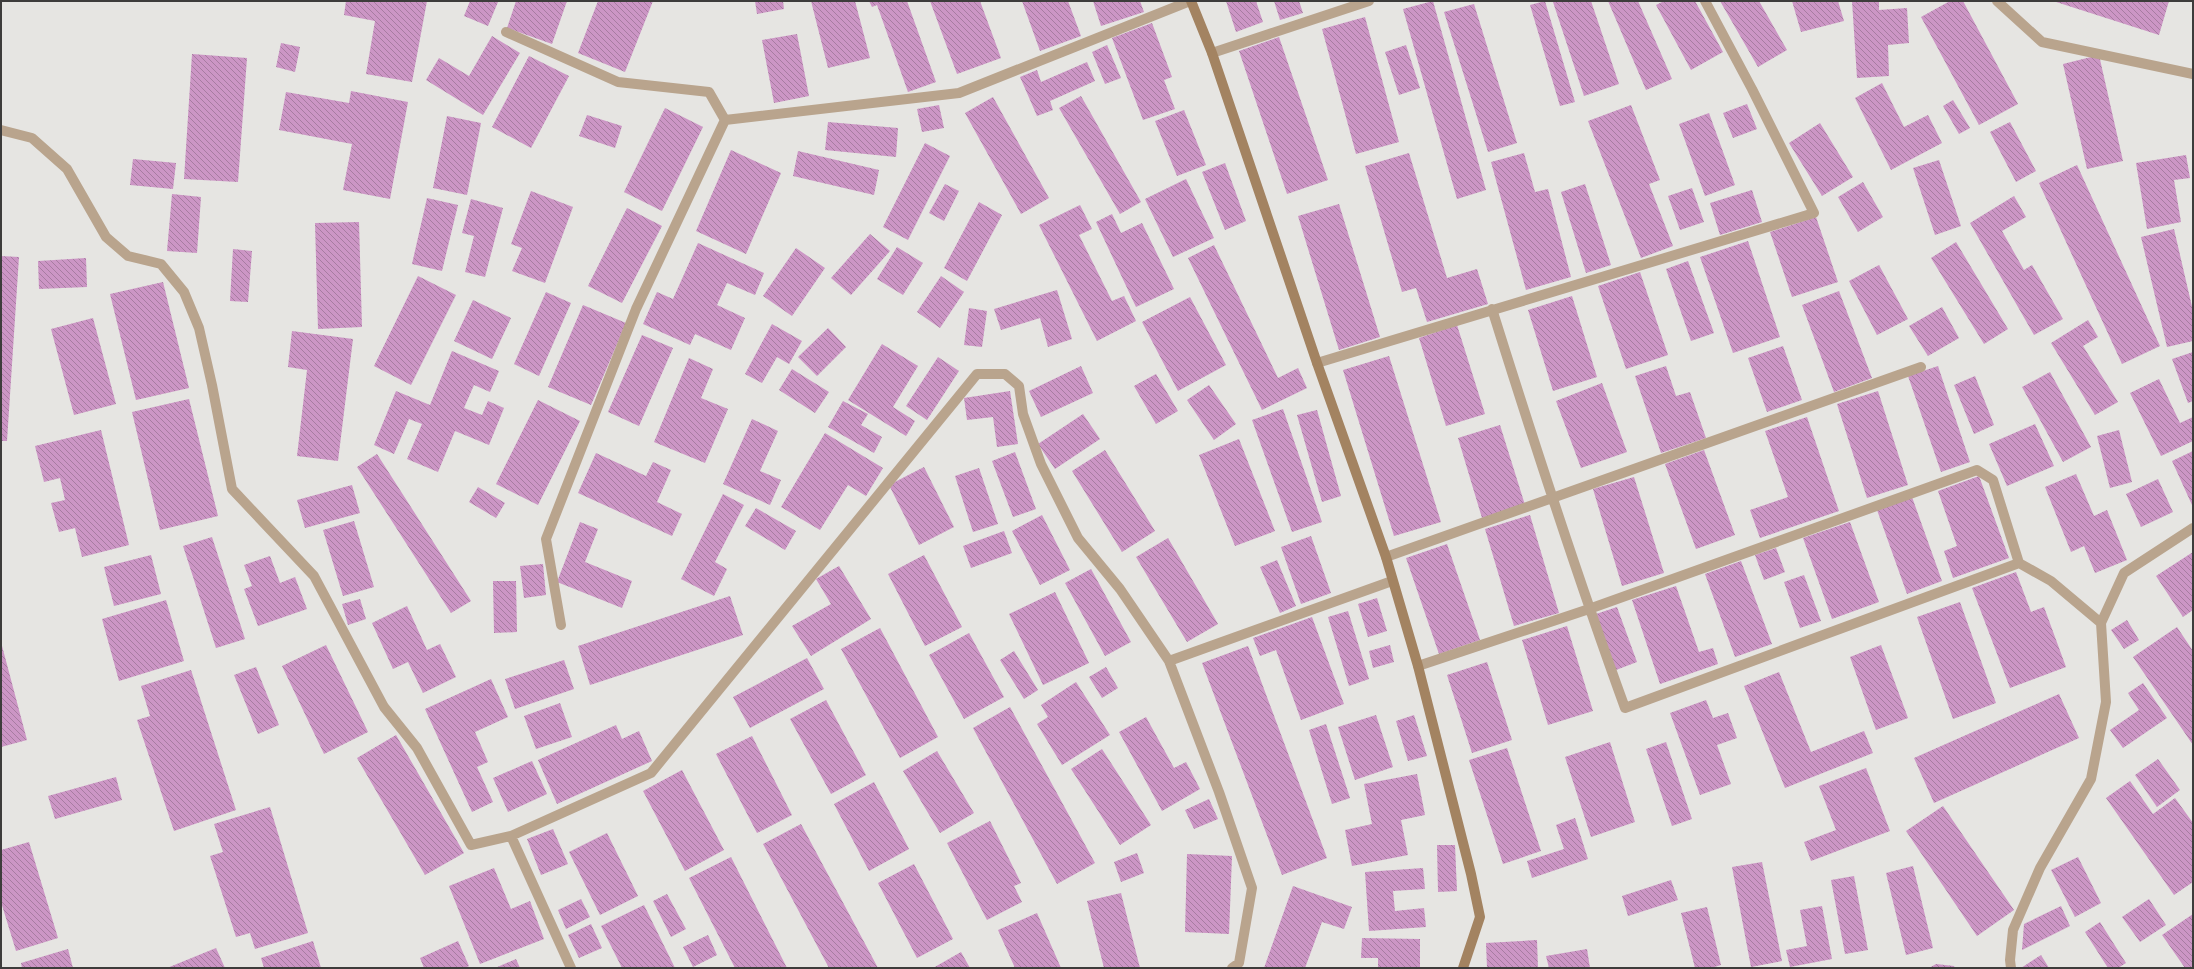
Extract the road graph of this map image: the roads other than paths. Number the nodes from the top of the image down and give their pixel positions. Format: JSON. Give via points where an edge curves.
{"nodes":[{"id":1,"x":1191,"y":1,"type":"edge"},
{"id":2,"x":1369,"y":1,"type":"edge"},
{"id":3,"x":1705,"y":1,"type":"edge"},
{"id":4,"x":1997,"y":1,"type":"edge"},
{"id":5,"x":506,"y":32,"type":"dead end"},
{"id":6,"x":1212,"y":53,"type":"junction"},
{"id":7,"x":2193,"y":74,"type":"edge"},
{"id":8,"x":725,"y":120,"type":"junction"},
{"id":9,"x":1,"y":130,"type":"edge"},
{"id":10,"x":1492,"y":309,"type":"junction"},
{"id":11,"x":1317,"y":363,"type":"junction"},
{"id":12,"x":1921,"y":367,"type":"dead end"},
{"id":13,"x":1552,"y":498,"type":"junction"},
{"id":14,"x":2193,"y":528,"type":"edge"},
{"id":15,"x":1386,"y":557,"type":"junction"},
{"id":16,"x":2019,"y":562,"type":"junction"},
{"id":17,"x":1392,"y":581,"type":"junction"},
{"id":18,"x":1589,"y":609,"type":"junction"},
{"id":19,"x":2101,"y":623,"type":"junction"},
{"id":20,"x":561,"y":625,"type":"dead end"},
{"id":21,"x":1169,"y":661,"type":"junction"},
{"id":22,"x":1418,"y":666,"type":"junction"},
{"id":23,"x":511,"y":836,"type":"junction"},
{"id":24,"x":571,"y":968,"type":"edge"},
{"id":25,"x":1232,"y":968,"type":"edge"},
{"id":26,"x":1463,"y":968,"type":"edge"},
{"id":27,"x":2011,"y":968,"type":"edge"}],
"edges":[{"from":1,"to":6,"type":"street"},
{"from":1,"to":8,"type":"street","via":[[959,93]]},
{"from":2,"to":6,"type":"street"},
{"from":3,"to":10,"type":"street","via":[[1814,212]]},
{"from":4,"to":7,"type":"street","via":[[2042,42]]},
{"from":5,"to":8,"type":"street","via":[[618,82],[709,92]]},
{"from":6,"to":11,"type":"street"},
{"from":8,"to":20,"type":"street","via":[[636,309],[546,539]]},
{"from":9,"to":23,"type":"street","via":[[32,138],[67,169],[106,237],[128,256],[161,264],[184,292],[199,328],[232,489],[314,576],[384,707],[416,748],[471,845]]},
{"from":10,"to":11,"type":"street"},
{"from":10,"to":13,"type":"street"},
{"from":11,"to":15,"type":"street"},
{"from":12,"to":13,"type":"street"},
{"from":13,"to":15,"type":"street"},
{"from":13,"to":18,"type":"street"},
{"from":14,"to":19,"type":"street","via":[[2124,573]]},
{"from":15,"to":17,"type":"street"},
{"from":16,"to":18,"type":"street","via":[[1993,480],[1977,470]]},
{"from":16,"to":18,"type":"street","via":[[1625,708]]},
{"from":16,"to":19,"type":"street","via":[[2051,582]]},
{"from":17,"to":21,"type":"street"},
{"from":17,"to":22,"type":"street"},
{"from":18,"to":22,"type":"street"},
{"from":19,"to":27,"type":"street","via":[[2106,702],[2091,779],[2040,868],[2018,916],[2013,930]]},
{"from":21,"to":23,"type":"street","via":[[1120,589],[1078,538],[1041,464],[1023,414],[1019,386],[1005,374],[977,374],[651,773]]},
{"from":21,"to":25,"type":"street","via":[[1252,888],[1239,963]]},
{"from":22,"to":26,"type":"street","via":[[1480,917]]},
{"from":23,"to":24,"type":"street"}]}
